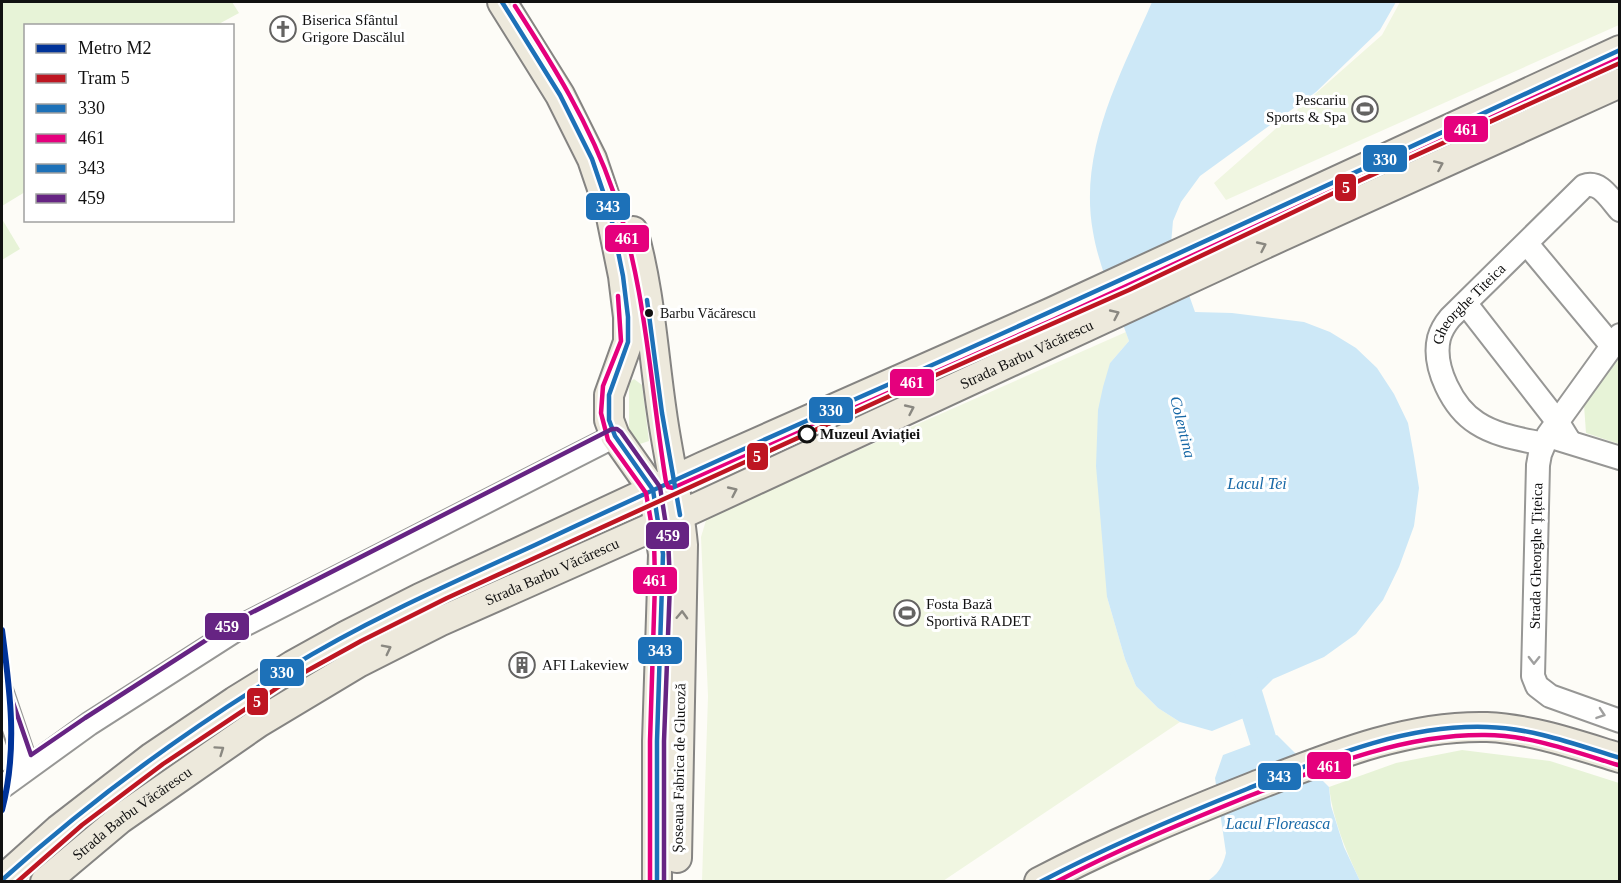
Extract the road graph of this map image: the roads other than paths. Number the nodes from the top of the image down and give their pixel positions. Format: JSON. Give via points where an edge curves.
{"nodes":[{"id":1,"x":502,"y":2,"type":"edge"},
{"id":2,"x":521,"y":2,"type":"edge"},
{"id":3,"x":1620,"y":50,"type":"edge"},
{"id":4,"x":1620,"y":83,"type":"edge"},
{"id":5,"x":1620,"y":210,"type":"edge"},
{"id":6,"x":1527,"y":244,"type":"junction"},
{"id":7,"x":1466,"y":304,"type":"junction"},
{"id":8,"x":1616,"y":340,"type":"edge"},
{"id":9,"x":616,"y":372,"type":"junction"},
{"id":10,"x":662,"y":413,"type":"junction"},
{"id":11,"x":1549,"y":434,"type":"junction"},
{"id":12,"x":615,"y":436,"type":"junction"},
{"id":13,"x":1620,"y":458,"type":"edge"},
{"id":14,"x":663,"y":486,"type":"junction"},
{"id":15,"x":669,"y":519,"type":"junction"},
{"id":16,"x":2,"y":693,"type":"edge"},
{"id":17,"x":1620,"y":721,"type":"edge"},
{"id":18,"x":1620,"y":758,"type":"edge"},
{"id":19,"x":27,"y":767,"type":"junction"},
{"id":20,"x":2,"y":787,"type":"edge"},
{"id":21,"x":2,"y":880,"type":"edge"},
{"id":22,"x":45,"y":882,"type":"edge"},
{"id":23,"x":657,"y":882,"type":"edge"},
{"id":24,"x":676,"y":882,"type":"edge"},
{"id":25,"x":1039,"y":882,"type":"edge"}],
"edges":[{"from":1,"to":9,"type":"main road","name":"Șoseaua Fabrica de Glucoză","via":[[565,104],[592,159],[606,201],[628,317],[628,342]]},
{"from":2,"to":10,"type":"main road","name":"Șoseaua Fabrica de Glucoză","via":[[575,88],[621,189],[643,273]]},
{"from":3,"to":14,"type":"main road","name":"Strada Barbu Văcărescu"},
{"from":15,"to":4,"type":"main road","name":"Strada Barbu Văcărescu","one_way":true},
{"from":5,"to":6,"type":"street","name":"Gheorghe Titeica","via":[[1595,185],[1584,186]]},
{"from":6,"to":7,"type":"street","name":"Gheorghe Titeica"},
{"from":6,"to":8,"type":"street","name":"Strada Gheorghe Țițeica"},
{"from":7,"to":11,"type":"street"},
{"from":7,"to":11,"type":"street","name":"Gheorghe Titeica","via":[[1444,326],[1439,337],[1440,368],[1451,395],[1464,413],[1495,433]]},
{"from":8,"to":11,"type":"street","name":"Strada Gheorghe Țițeica"},
{"from":9,"to":10,"type":"main road","via":[[643,370]]},
{"from":9,"to":12,"type":"main road","name":"Șoseaua Fabrica de Glucoză","via":[[608,411]]},
{"from":10,"to":14,"type":"main road","name":"Șoseaua Fabrica de Glucoză"},
{"from":11,"to":13,"type":"street"},
{"from":11,"to":17,"type":"street","name":"Strada Gheorghe Țițeica","one_way":true,"via":[[1538,465],[1533,676],[1537,686],[1550,696]]},
{"from":12,"to":14,"type":"main road","name":"Șoseaua Fabrica de Glucoză"},
{"from":12,"to":19,"type":"street","via":[[242,626]]},
{"from":14,"to":15,"type":"main road","name":"Șoseaua Fabrica de Glucoză"},
{"from":14,"to":21,"type":"main road","name":"Strada Barbu Văcărescu","via":[[420,598],[293,665],[152,757],[59,829]]},
{"from":22,"to":15,"type":"main road","name":"Strada Barbu Văcărescu","one_way":true,"via":[[120,819],[311,690],[439,622]]},
{"from":15,"to":23,"type":"main road","name":"Șoseaua Fabrica de Glucoză","via":[[663,554]]},
{"from":24,"to":15,"type":"main road","name":"Șoseaua Fabrica de Glucoză","one_way":true,"via":[[683,545]]},
{"from":16,"to":19,"type":"street"},
{"from":18,"to":25,"type":"main road","via":[[1534,734],[1489,727],[1453,728],[1390,739],[1200,808]]},
{"from":19,"to":20,"type":"street"}]}
